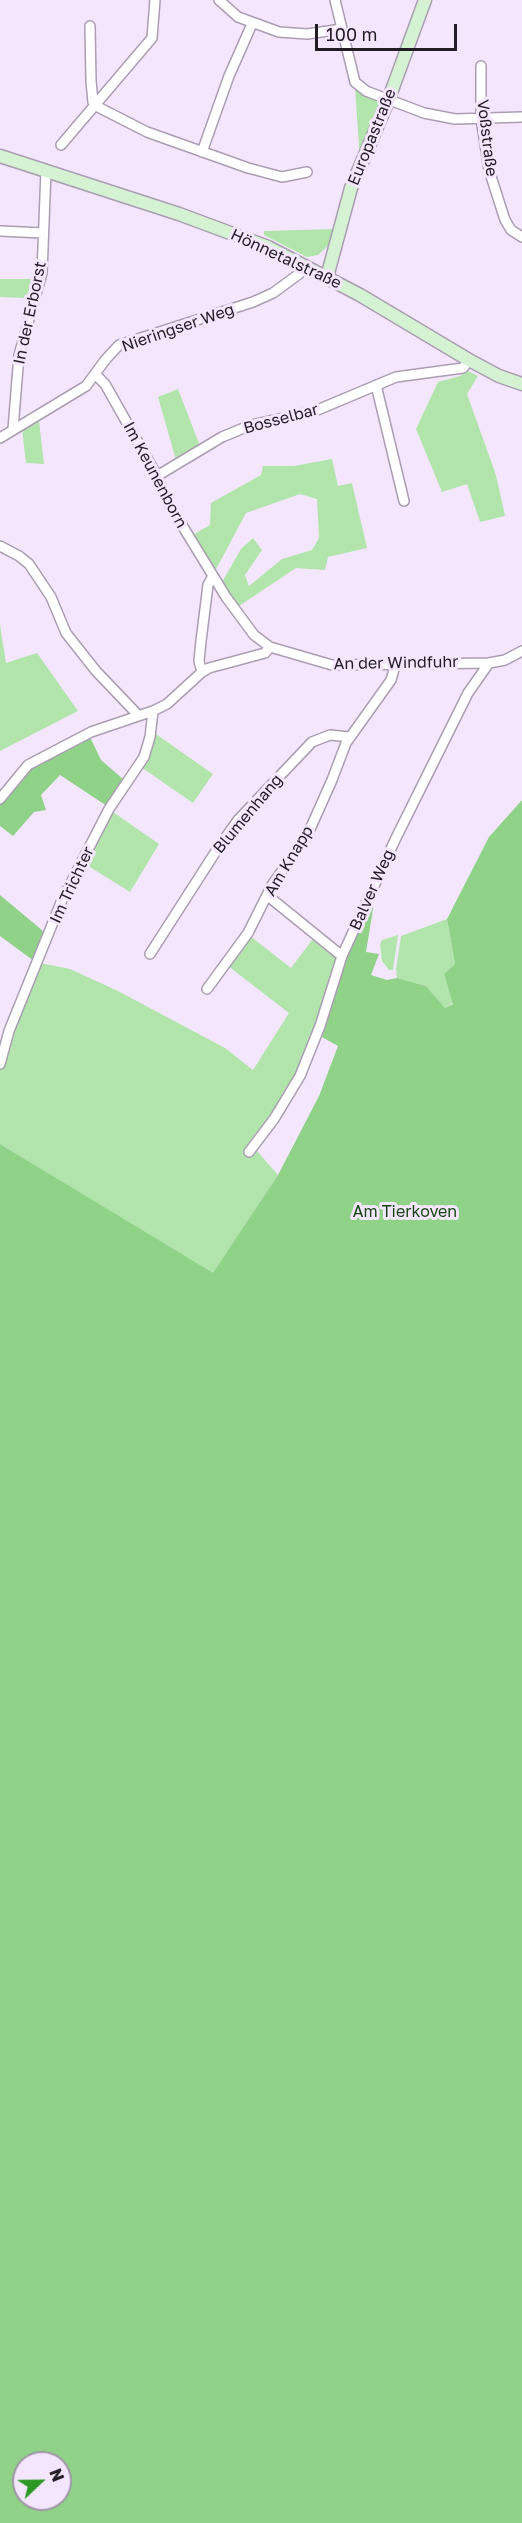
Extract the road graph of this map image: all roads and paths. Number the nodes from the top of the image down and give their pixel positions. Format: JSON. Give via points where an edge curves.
{"nodes":[{"id":1,"x":155,"y":0,"type":"edge"},
{"id":2,"x":219,"y":0,"type":"edge"},
{"id":3,"x":335,"y":0,"type":"edge"},
{"id":4,"x":425,"y":0,"type":"edge"},
{"id":5,"x":252,"y":24,"type":"junction"},
{"id":6,"x":90,"y":26,"type":"dead end"},
{"id":7,"x":342,"y":29,"type":"junction"},
{"id":8,"x":481,"y":66,"type":"dead end"},
{"id":9,"x":388,"y":100,"type":"junction"},
{"id":10,"x":96,"y":106,"type":"junction"},
{"id":11,"x":522,"y":117,"type":"edge"},
{"id":12,"x":481,"y":118,"type":"junction"},
{"id":13,"x":61,"y":146,"type":"dead end"},
{"id":14,"x":202,"y":152,"type":"junction"},
{"id":15,"x":0,"y":156,"type":"edge"},
{"id":16,"x":46,"y":171,"type":"junction"},
{"id":17,"x":307,"y":172,"type":"dead end"},
{"id":18,"x":0,"y":231,"type":"edge"},
{"id":19,"x":43,"y":233,"type":"junction"},
{"id":20,"x":522,"y":237,"type":"edge"},
{"id":21,"x":303,"y":266,"type":"junction"},
{"id":22,"x":327,"y":277,"type":"junction"},
{"id":23,"x":469,"y":360,"type":"junction"},
{"id":24,"x":96,"y":375,"type":"junction"},
{"id":25,"x":522,"y":384,"type":"edge"},
{"id":26,"x":376,"y":385,"type":"junction"},
{"id":27,"x":13,"y":429,"type":"junction"},
{"id":28,"x":0,"y":438,"type":"edge"},
{"id":29,"x":157,"y":476,"type":"junction"},
{"id":30,"x":404,"y":501,"type":"dead end"},
{"id":31,"x":0,"y":546,"type":"edge"},
{"id":32,"x":213,"y":576,"type":"junction"},
{"id":33,"x":237,"y":612,"type":"joint"},
{"id":34,"x":270,"y":647,"type":"junction"},
{"id":35,"x":520,"y":654,"type":"edge"},
{"id":36,"x":489,"y":663,"type":"junction"},
{"id":37,"x":395,"y":666,"type":"junction"},
{"id":38,"x":202,"y":672,"type":"junction"},
{"id":39,"x":153,"y":711,"type":"junction"},
{"id":40,"x":138,"y":715,"type":"junction"},
{"id":41,"x":350,"y":737,"type":"junction"},
{"id":42,"x":0,"y":799,"type":"edge"},
{"id":43,"x":268,"y":896,"type":"junction"},
{"id":44,"x":150,"y":954,"type":"dead end"},
{"id":45,"x":342,"y":956,"type":"junction"},
{"id":46,"x":207,"y":989,"type":"dead end"},
{"id":47,"x":0,"y":1064,"type":"edge"},
{"id":48,"x":249,"y":1152,"type":"dead end"}],
"edges":[{"from":1,"to":10,"type":"street","via":[[152,38]]},
{"from":2,"to":5,"type":"street"},
{"from":3,"to":7,"type":"street"},
{"from":4,"to":9,"type":"main road","name":"Europastraße"},
{"from":5,"to":7,"type":"street","via":[[279,32],[307,34]]},
{"from":5,"to":14,"type":"street"},
{"from":6,"to":10,"type":"street","via":[[91,81]]},
{"from":7,"to":9,"type":"street","via":[[355,82]]},
{"from":8,"to":12,"type":"street","name":"Voßstraße"},
{"from":9,"to":12,"type":"street","via":[[424,113]]},
{"from":9,"to":22,"type":"main road","name":"Europastraße","via":[[351,188]]},
{"from":10,"to":13,"type":"street"},
{"from":10,"to":14,"type":"street","via":[[147,132]]},
{"from":11,"to":12,"type":"street"},
{"from":12,"to":20,"type":"street","name":"Voßstraße","via":[[499,203],[511,230]]},
{"from":14,"to":17,"type":"street","via":[[282,177]]},
{"from":15,"to":16,"type":"main road","name":"Hönnetalstraße"},
{"from":16,"to":19,"type":"street","name":"In der Erborst"},
{"from":16,"to":21,"type":"main road","name":"Hönnetalstraße","via":[[230,232]]},
{"from":18,"to":19,"type":"street"},
{"from":19,"to":27,"type":"street","name":"In der Erborst","via":[[42,273],[19,355]]},
{"from":21,"to":22,"type":"main road","name":"Hönnetalstraße"},
{"from":21,"to":24,"type":"street","name":"Nieringser Weg","via":[[299,274],[281,287],[253,302],[119,345]]},
{"from":22,"to":23,"type":"main road","name":"Hönnetalstraße"},
{"from":23,"to":25,"type":"main road","name":"Hönnetalstraße"},
{"from":23,"to":26,"type":"street","name":"Bosselbar","via":[[463,368],[396,377]]},
{"from":24,"to":27,"type":"street","name":"Nieringser Weg","via":[[86,386]]},
{"from":24,"to":29,"type":"street","name":"Im Keunenborn","via":[[105,384]]},
{"from":26,"to":29,"type":"street","name":"Bosselbar","via":[[315,411],[237,430]]},
{"from":26,"to":30,"type":"street"},
{"from":27,"to":28,"type":"street","name":"Nieringser Weg"},
{"from":29,"to":32,"type":"street","name":"Im Keunenborn","via":[[170,507]]},
{"from":31,"to":40,"type":"street","via":[[29,564],[51,597],[66,633]]},
{"from":32,"to":33,"type":"street","name":"Im Keunenborn"},
{"from":32,"to":38,"type":"street","via":[[208,585],[201,641]]},
{"from":33,"to":34,"type":"street","name":"An der Windfuhr"},
{"from":34,"to":37,"type":"street","name":"An der Windfuhr","via":[[332,666]]},
{"from":34,"to":38,"type":"street","via":[[265,653]]},
{"from":35,"to":36,"type":"street"},
{"from":36,"to":37,"type":"street","name":"An der Windfuhr"},
{"from":36,"to":45,"type":"street","name":"Balver Weg","via":[[468,693]]},
{"from":37,"to":41,"type":"street","name":"Am Knapp","via":[[391,680]]},
{"from":38,"to":39,"type":"street","via":[[167,704]]},
{"from":39,"to":40,"type":"street"},
{"from":39,"to":47,"type":"street","name":"Im Trichter","via":[[144,757],[104,819],[62,900],[9,1031]]},
{"from":40,"to":42,"type":"street","via":[[91,732],[27,765]]},
{"from":41,"to":43,"type":"street","name":"Am Knapp","via":[[309,832]]},
{"from":41,"to":44,"type":"street","name":"Blumenhang","via":[[330,735],[312,742],[238,820]]},
{"from":43,"to":45,"type":"street"},
{"from":43,"to":46,"type":"street","name":"Am Knapp","via":[[248,933]]},
{"from":45,"to":48,"type":"street","name":"Balver Weg","via":[[300,1076]]}]}
